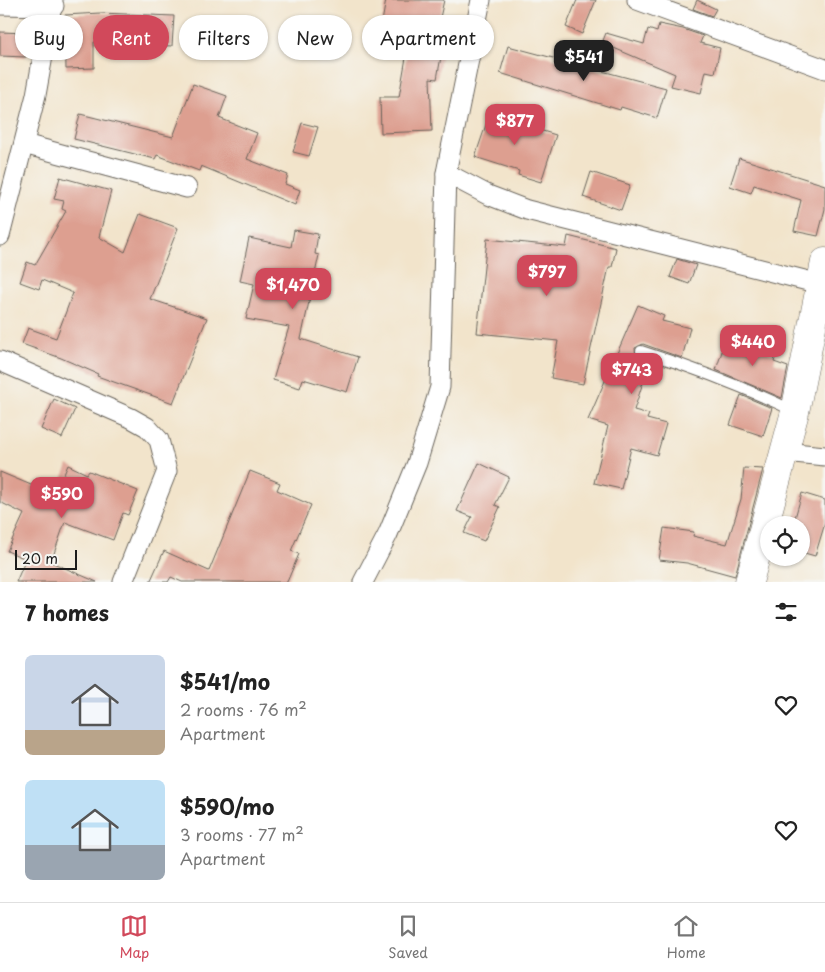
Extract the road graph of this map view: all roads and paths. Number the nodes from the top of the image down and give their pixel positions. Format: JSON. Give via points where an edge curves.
{"nodes":[{"id":1,"x":480,"y":0,"type":"edge"},
{"id":2,"x":637,"y":0,"type":"edge"},
{"id":3,"x":54,"y":3,"type":"edge"},
{"id":4,"x":0,"y":5,"type":"edge"},
{"id":5,"x":825,"y":69,"type":"edge"},
{"id":6,"x":24,"y":144,"type":"junction"},
{"id":7,"x":446,"y":172,"type":"junction"},
{"id":8,"x":187,"y":188,"type":"dead end"},
{"id":9,"x":0,"y":236,"type":"edge"},
{"id":10,"x":822,"y":273,"type":"edge"},
{"id":11,"x":641,"y":351,"type":"dead end"},
{"id":12,"x":0,"y":361,"type":"edge"},
{"id":13,"x":795,"y":412,"type":"junction"},
{"id":14,"x":784,"y":452,"type":"junction"},
{"id":15,"x":825,"y":456,"type":"edge"},
{"id":16,"x":123,"y":582,"type":"edge"},
{"id":17,"x":364,"y":582,"type":"edge"},
{"id":18,"x":749,"y":582,"type":"edge"}],
"edges":[{"from":1,"to":7,"type":"street"},
{"from":2,"to":5,"type":"street"},
{"from":3,"to":4,"type":"street"},
{"from":3,"to":6,"type":"street"},
{"from":6,"to":8,"type":"street"},
{"from":6,"to":9,"type":"street"},
{"from":7,"to":10,"type":"street","via":[[488,195],[527,210]]},
{"from":7,"to":17,"type":"street","via":[[440,387],[417,463]]},
{"from":10,"to":13,"type":"main road"},
{"from":11,"to":13,"type":"lane","via":[[752,391]]},
{"from":12,"to":16,"type":"street","via":[[131,418],[159,440],[167,470]]},
{"from":13,"to":14,"type":"main road"},
{"from":14,"to":15,"type":"street"},
{"from":14,"to":18,"type":"main road"}]}
